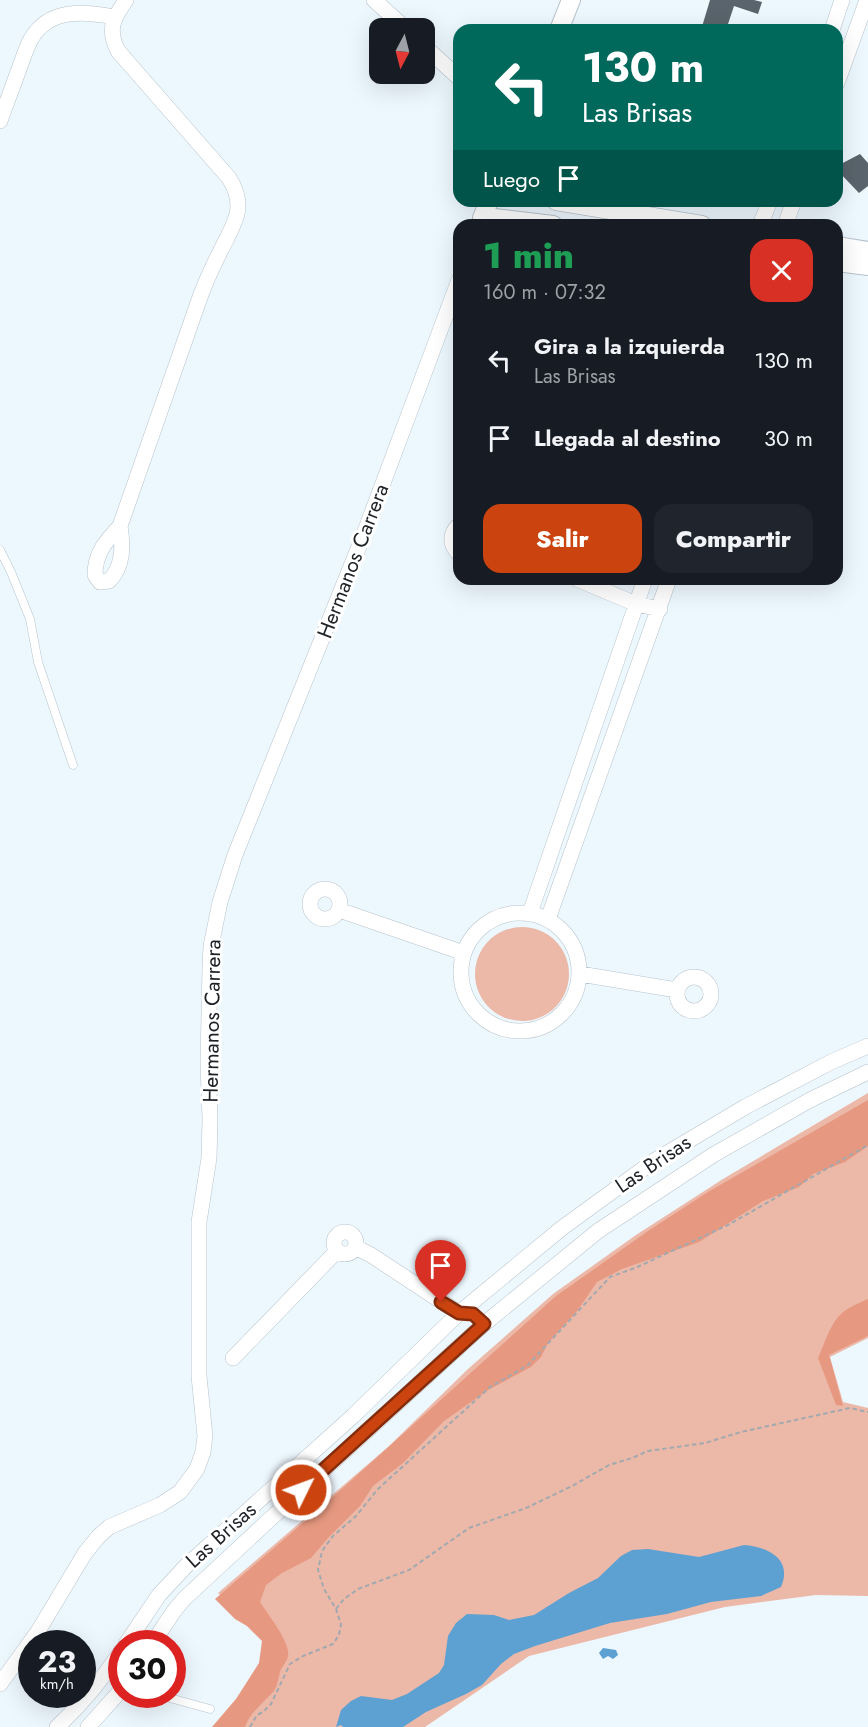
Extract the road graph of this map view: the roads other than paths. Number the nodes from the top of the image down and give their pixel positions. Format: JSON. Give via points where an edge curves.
{"nodes":[{"id":1,"x":126,"y":0,"type":"edge"},
{"id":2,"x":374,"y":0,"type":"edge"},
{"id":3,"x":571,"y":0,"type":"edge"},
{"id":4,"x":842,"y":0,"type":"edge"},
{"id":5,"x":867,"y":0,"type":"edge"},
{"id":6,"x":114,"y":17,"type":"junction"},
{"id":7,"x":394,"y":18,"type":"edge"},
{"id":8,"x":561,"y":24,"type":"edge"},
{"id":9,"x":834,"y":24,"type":"edge"},
{"id":10,"x":435,"y":56,"type":"edge"},
{"id":11,"x":843,"y":66,"type":"edge"},
{"id":12,"x":453,"y":73,"type":"edge"},
{"id":13,"x":0,"y":121,"type":"edge"},
{"id":14,"x":577,"y":207,"type":"edge"},
{"id":15,"x":620,"y":219,"type":"edge"},
{"id":16,"x":843,"y":247,"type":"edge"},
{"id":17,"x":868,"y":251,"type":"edge"},
{"id":18,"x":843,"y":263,"type":"edge"},
{"id":19,"x":868,"y":266,"type":"edge"},
{"id":20,"x":453,"y":296,"type":"edge"},
{"id":21,"x":120,"y":526,"type":"dead end"},
{"id":22,"x":453,"y":533,"type":"edge"},
{"id":23,"x":453,"y":547,"type":"edge"},
{"id":24,"x":0,"y":550,"type":"edge"},
{"id":25,"x":591,"y":585,"type":"edge"},
{"id":26,"x":643,"y":585,"type":"edge"},
{"id":27,"x":667,"y":585,"type":"edge"},
{"id":28,"x":636,"y":604,"type":"junction"},
{"id":29,"x":660,"y":609,"type":"junction"},
{"id":30,"x":73,"y":765,"type":"dead end"},
{"id":31,"x":339,"y":910,"type":"dead end"},
{"id":32,"x":530,"y":913,"type":"junction"},
{"id":33,"x":548,"y":919,"type":"junction"},
{"id":34,"x":464,"y":953,"type":"junction"},
{"id":35,"x":580,"y":974,"type":"junction"},
{"id":36,"x":677,"y":990,"type":"dead end"},
{"id":37,"x":868,"y":1046,"type":"edge"},
{"id":38,"x":868,"y":1072,"type":"edge"},
{"id":39,"x":459,"y":1313,"type":"junction"},
{"id":40,"x":484,"y":1324,"type":"junction"},
{"id":41,"x":468,"y":1339,"type":"junction"},
{"id":42,"x":233,"y":1358,"type":"dead end"},
{"id":43,"x":135,"y":1630,"type":"edge"},
{"id":44,"x":161,"y":1630,"type":"edge"},
{"id":45,"x":107,"y":1671,"type":"edge"},
{"id":46,"x":0,"y":1684,"type":"edge"},
{"id":47,"x":186,"y":1702,"type":"edge"},
{"id":48,"x":108,"y":1705,"type":"edge"},
{"id":49,"x":210,"y":1709,"type":"dead end"},
{"id":50,"x":57,"y":1727,"type":"edge"},
{"id":51,"x":88,"y":1727,"type":"edge"}],
"edges":[{"from":1,"to":6,"type":"street"},
{"from":2,"to":7,"type":"street"},
{"from":3,"to":8,"type":"street"},
{"from":4,"to":9,"type":"street"},
{"from":5,"to":11,"type":"street"},
{"from":6,"to":13,"type":"street","via":[[74,12],[38,29],[28,43]]},
{"from":6,"to":21,"type":"street","via":[[112,31],[118,51],[229,178],[239,204],[236,220],[195,308]]},
{"from":10,"to":12,"type":"street"},
{"from":14,"to":15,"type":"street"},
{"from":16,"to":17,"type":"street"},
{"from":18,"to":19,"type":"street"},
{"from":20,"to":46,"type":"street","name":"Hermanos Carrera","via":[[364,534],[242,836],[215,924],[209,977],[209,1158],[199,1222],[203,1452],[197,1469],[180,1492],[109,1527],[98,1538]]},
{"from":22,"to":23,"type":"street"},
{"from":24,"to":30,"type":"lane","via":[[30,619],[38,662]]},
{"from":25,"to":28,"type":"street"},
{"from":26,"to":28,"type":"street"},
{"from":27,"to":29,"type":"street"},
{"from":28,"to":29,"type":"street"},
{"from":28,"to":32,"type":"street"},
{"from":29,"to":33,"type":"street"},
{"from":31,"to":34,"type":"street"},
{"from":32,"to":33,"type":"street"},
{"from":32,"to":34,"type":"street","via":[[509,914],[490,921],[474,935]]},
{"from":33,"to":35,"type":"street","via":[[565,933],[576,952]]},
{"from":34,"to":35,"type":"street","via":[[461,973],[465,993],[491,1023],[510,1030],[530,1030],[550,1023],[565,1011],[576,993]]},
{"from":35,"to":36,"type":"street"},
{"from":37,"to":39,"type":"street","name":"Las Brisas","via":[[745,1107],[654,1161],[562,1228]]},
{"from":38,"to":40,"type":"street","name":"Las Brisas","via":[[713,1155],[598,1232]]},
{"from":39,"to":40,"type":"street","via":[[473,1314]]},
{"from":39,"to":41,"type":"street","via":[[458,1327]]},
{"from":39,"to":42,"type":"street","via":[[355,1247],[348,1254],[337,1251]]},
{"from":39,"to":43,"type":"street","name":"Las Brisas","via":[[353,1416],[186,1566],[159,1595]]},
{"from":40,"to":41,"type":"street","name":"Las Brisas"},
{"from":41,"to":44,"type":"street","name":"Las Brisas","via":[[184,1599]]},
{"from":45,"to":50,"type":"street"},
{"from":47,"to":49,"type":"lane"},
{"from":48,"to":51,"type":"street"}]}
